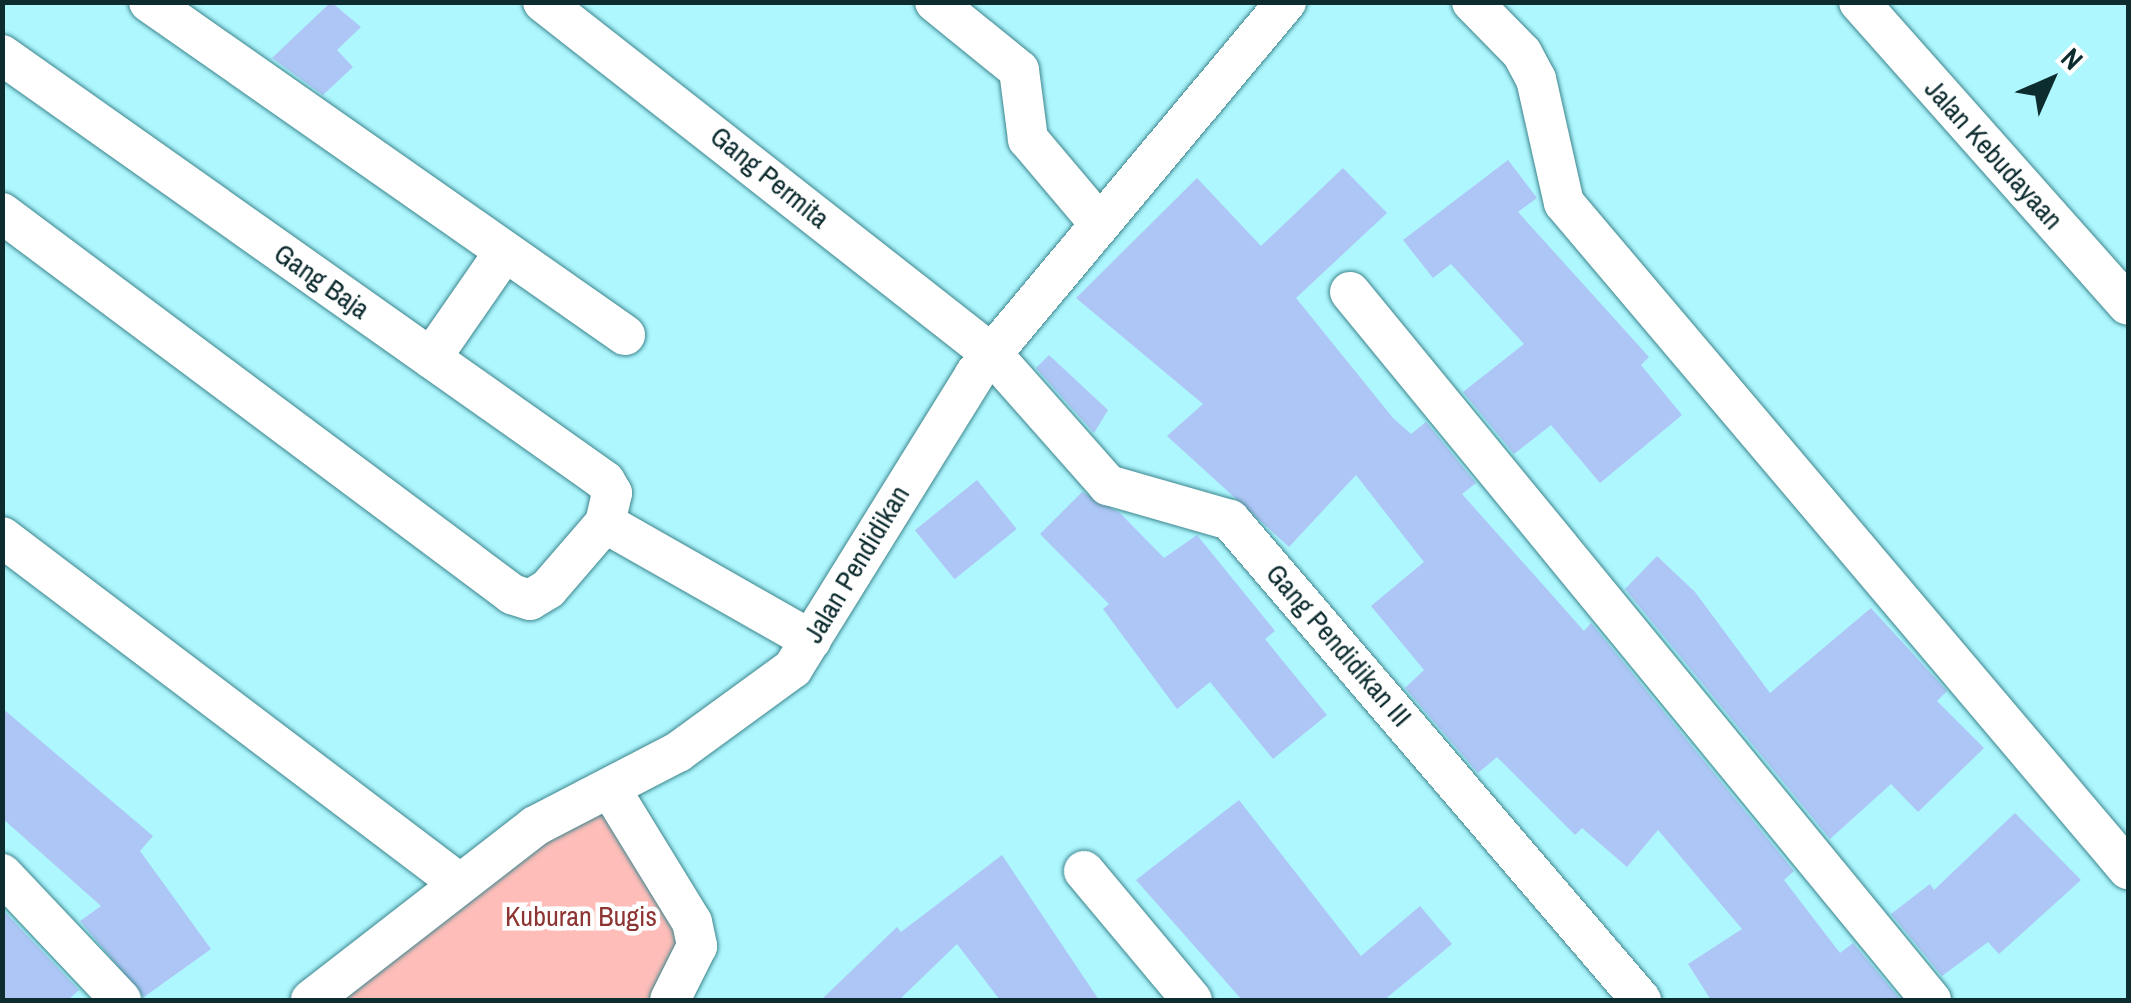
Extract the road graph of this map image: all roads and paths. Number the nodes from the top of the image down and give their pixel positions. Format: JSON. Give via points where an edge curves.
{"nodes":[{"id":1,"x":149,"y":2,"type":"edge"},
{"id":2,"x":543,"y":2,"type":"edge"},
{"id":3,"x":934,"y":2,"type":"edge"},
{"id":4,"x":1286,"y":2,"type":"edge"},
{"id":5,"x":1472,"y":2,"type":"edge"},
{"id":6,"x":1860,"y":2,"type":"edge"},
{"id":7,"x":2,"y":55,"type":"edge"},
{"id":8,"x":2,"y":213,"type":"edge"},
{"id":9,"x":1099,"y":223,"type":"junction"},
{"id":10,"x":503,"y":254,"type":"junction"},
{"id":11,"x":1350,"y":292,"type":"dead end"},
{"id":12,"x":2128,"y":305,"type":"edge"},
{"id":13,"x":624,"y":335,"type":"dead end"},
{"id":14,"x":993,"y":355,"type":"junction"},
{"id":15,"x":430,"y":358,"type":"junction"},
{"id":16,"x":605,"y":523,"type":"junction"},
{"id":17,"x":2,"y":536,"type":"edge"},
{"id":18,"x":811,"y":640,"type":"junction"},
{"id":19,"x":611,"y":790,"type":"junction"},
{"id":20,"x":2128,"y":869,"type":"edge"},
{"id":21,"x":1084,"y":871,"type":"dead end"},
{"id":22,"x":2,"y":874,"type":"edge"},
{"id":23,"x":459,"y":883,"type":"junction"},
{"id":24,"x":121,"y":1000,"type":"edge"},
{"id":25,"x":311,"y":1000,"type":"edge"},
{"id":26,"x":670,"y":1000,"type":"edge"},
{"id":27,"x":1192,"y":1000,"type":"edge"},
{"id":28,"x":1641,"y":1000,"type":"edge"},
{"id":29,"x":1930,"y":1000,"type":"edge"}],
"edges":[{"from":1,"to":10,"type":"street"},
{"from":2,"to":14,"type":"street","name":"Gang Permita"},
{"from":3,"to":9,"type":"street","via":[[1018,70],[1028,139]]},
{"from":4,"to":9,"type":"street","name":"Jalan Pendidikan"},
{"from":5,"to":20,"type":"street","via":[[1522,53],[1536,79],[1564,202]]},
{"from":6,"to":12,"type":"street","name":"Jalan Kebudayaan"},
{"from":7,"to":15,"type":"street","name":"Gang Baja"},
{"from":8,"to":16,"type":"street","via":[[512,594],[530,600],[548,590]]},
{"from":9,"to":14,"type":"street","name":"Jalan Pendidikan"},
{"from":10,"to":13,"type":"street"},
{"from":10,"to":15,"type":"street"},
{"from":11,"to":29,"type":"street"},
{"from":14,"to":18,"type":"street","name":"Jalan Pendidikan"},
{"from":14,"to":28,"type":"street","name":"Gang Pendidikan III","via":[[1108,484],[1230,520]]},
{"from":15,"to":16,"type":"street","name":"Gang Baja","via":[[605,481],[612,493]]},
{"from":16,"to":18,"type":"street"},
{"from":17,"to":23,"type":"street"},
{"from":18,"to":19,"type":"street","name":"Jalan Pendidikan","via":[[793,668],[752,700]]},
{"from":19,"to":23,"type":"street","name":"Jalan Pendidikan","via":[[535,826]]},
{"from":19,"to":26,"type":"street","via":[[692,922],[698,946]]},
{"from":21,"to":27,"type":"street"},
{"from":22,"to":24,"type":"street"},
{"from":23,"to":25,"type":"street","name":"Jalan Pendidikan"}]}
